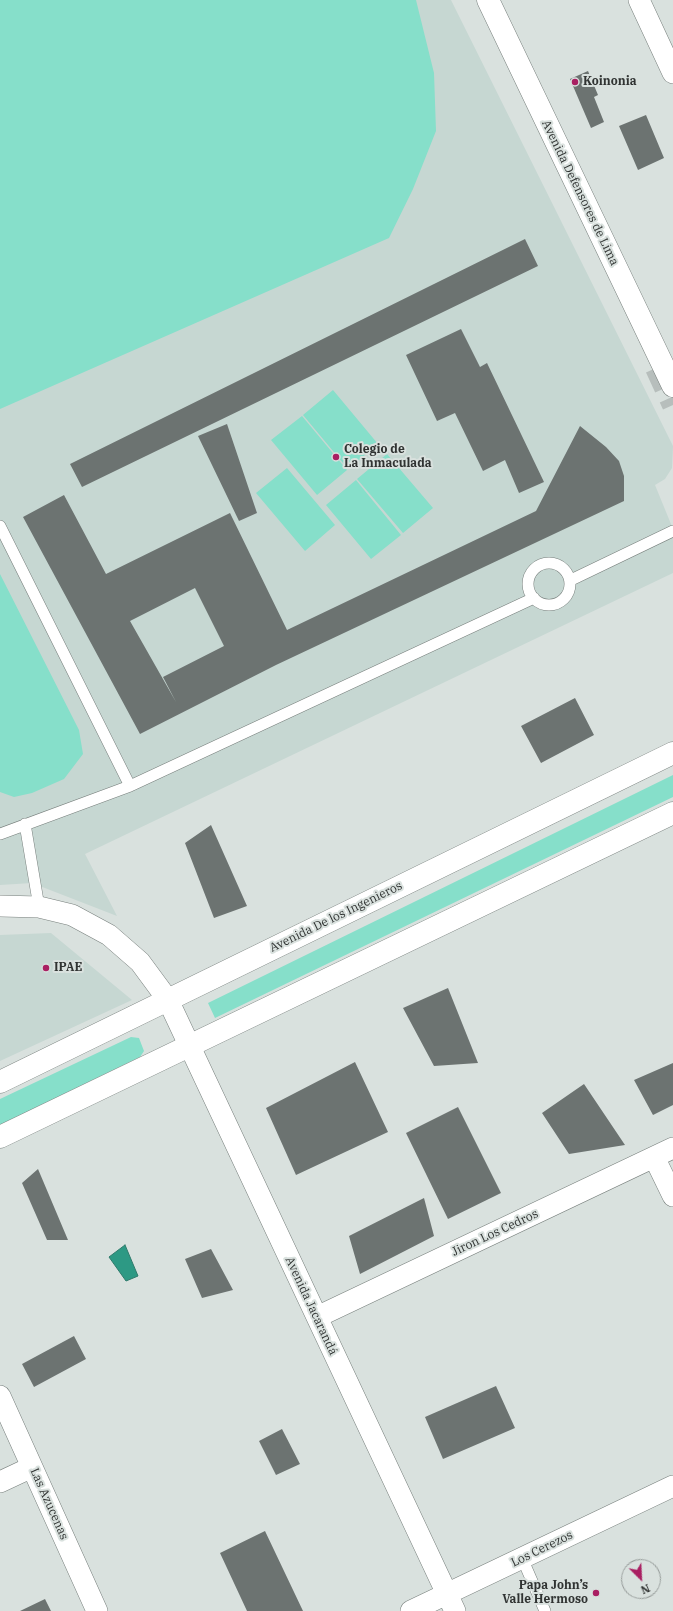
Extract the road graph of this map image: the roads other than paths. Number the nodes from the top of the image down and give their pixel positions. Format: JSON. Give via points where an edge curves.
{"nodes":[{"id":1,"x":488,"y":0,"type":"edge"},
{"id":2,"x":639,"y":0,"type":"edge"},
{"id":3,"x":667,"y":46,"type":"edge"},
{"id":4,"x":673,"y":73,"type":"edge"},
{"id":5,"x":673,"y":386,"type":"tunnel mouth"},
{"id":6,"x":0,"y":526,"type":"edge"},
{"id":7,"x":673,"y":531,"type":"edge"},
{"id":8,"x":570,"y":580,"type":"junction"},
{"id":9,"x":534,"y":598,"type":"junction"},
{"id":10,"x":673,"y":753,"type":"edge"},
{"id":11,"x":130,"y":786,"type":"junction"},
{"id":12,"x":673,"y":813,"type":"edge"},
{"id":13,"x":25,"y":824,"type":"junction"},
{"id":14,"x":0,"y":834,"type":"edge"},
{"id":15,"x":0,"y":906,"type":"edge"},
{"id":16,"x":39,"y":907,"type":"junction"},
{"id":17,"x":168,"y":1000,"type":"junction"},
{"id":18,"x":190,"y":1046,"type":"junction"},
{"id":19,"x":0,"y":1082,"type":"edge"},
{"id":20,"x":0,"y":1137,"type":"edge"},
{"id":21,"x":673,"y":1148,"type":"edge"},
{"id":22,"x":654,"y":1157,"type":"junction"},
{"id":23,"x":673,"y":1196,"type":"edge"},
{"id":24,"x":317,"y":1317,"type":"junction"},
{"id":25,"x":0,"y":1396,"type":"edge"},
{"id":26,"x":32,"y":1467,"type":"junction"},
{"id":27,"x":0,"y":1482,"type":"edge"},
{"id":28,"x":673,"y":1486,"type":"edge"},
{"id":29,"x":522,"y":1558,"type":"junction"},
{"id":30,"x":451,"y":1602,"type":"edge"},
{"id":31,"x":97,"y":1611,"type":"edge"},
{"id":32,"x":411,"y":1611,"type":"edge"},
{"id":33,"x":545,"y":1611,"type":"edge"}],
"edges":[{"from":1,"to":5,"type":"street","name":"Avenida Defensores de Lima"},
{"from":2,"to":3,"type":"street"},
{"from":3,"to":4,"type":"street"},
{"from":6,"to":11,"type":"lane"},
{"from":7,"to":8,"type":"lane"},
{"from":8,"to":9,"type":"lane","via":[[569,591],[563,600],[554,605],[543,604]]},
{"from":8,"to":9,"type":"lane","via":[[566,571],[559,565],[550,562],[540,565],[528,580]]},
{"from":9,"to":11,"type":"lane"},
{"from":10,"to":17,"type":"street","name":"Avenida De los Ingenieros"},
{"from":11,"to":13,"type":"lane"},
{"from":12,"to":18,"type":"street"},
{"from":13,"to":14,"type":"lane"},
{"from":13,"to":16,"type":"lane"},
{"from":15,"to":16,"type":"street","name":"Avenida Jacarandá"},
{"from":16,"to":17,"type":"street","name":"Avenida Jacarandá","via":[[72,916],[108,935],[140,962]]},
{"from":17,"to":18,"type":"street","name":"Avenida Jacarandá"},
{"from":17,"to":19,"type":"street","name":"Avenida De los Ingenieros"},
{"from":18,"to":20,"type":"street"},
{"from":18,"to":24,"type":"street","name":"Avenida Jacarandá"},
{"from":21,"to":22,"type":"street","name":"Jiron Los Cedros"},
{"from":22,"to":23,"type":"street"},
{"from":22,"to":24,"type":"street","name":"Jiron Los Cedros"},
{"from":24,"to":30,"type":"street","name":"Avenida Jacarandá"},
{"from":25,"to":26,"type":"street","name":"Las Azucenas"},
{"from":26,"to":27,"type":"street"},
{"from":26,"to":31,"type":"street","name":"Las Azucenas"},
{"from":28,"to":29,"type":"street","name":"Los Cerezos"},
{"from":29,"to":30,"type":"street","name":"Los Cerezos"},
{"from":29,"to":33,"type":"lane"},
{"from":30,"to":32,"type":"street","name":"Los Cerezos"}]}
